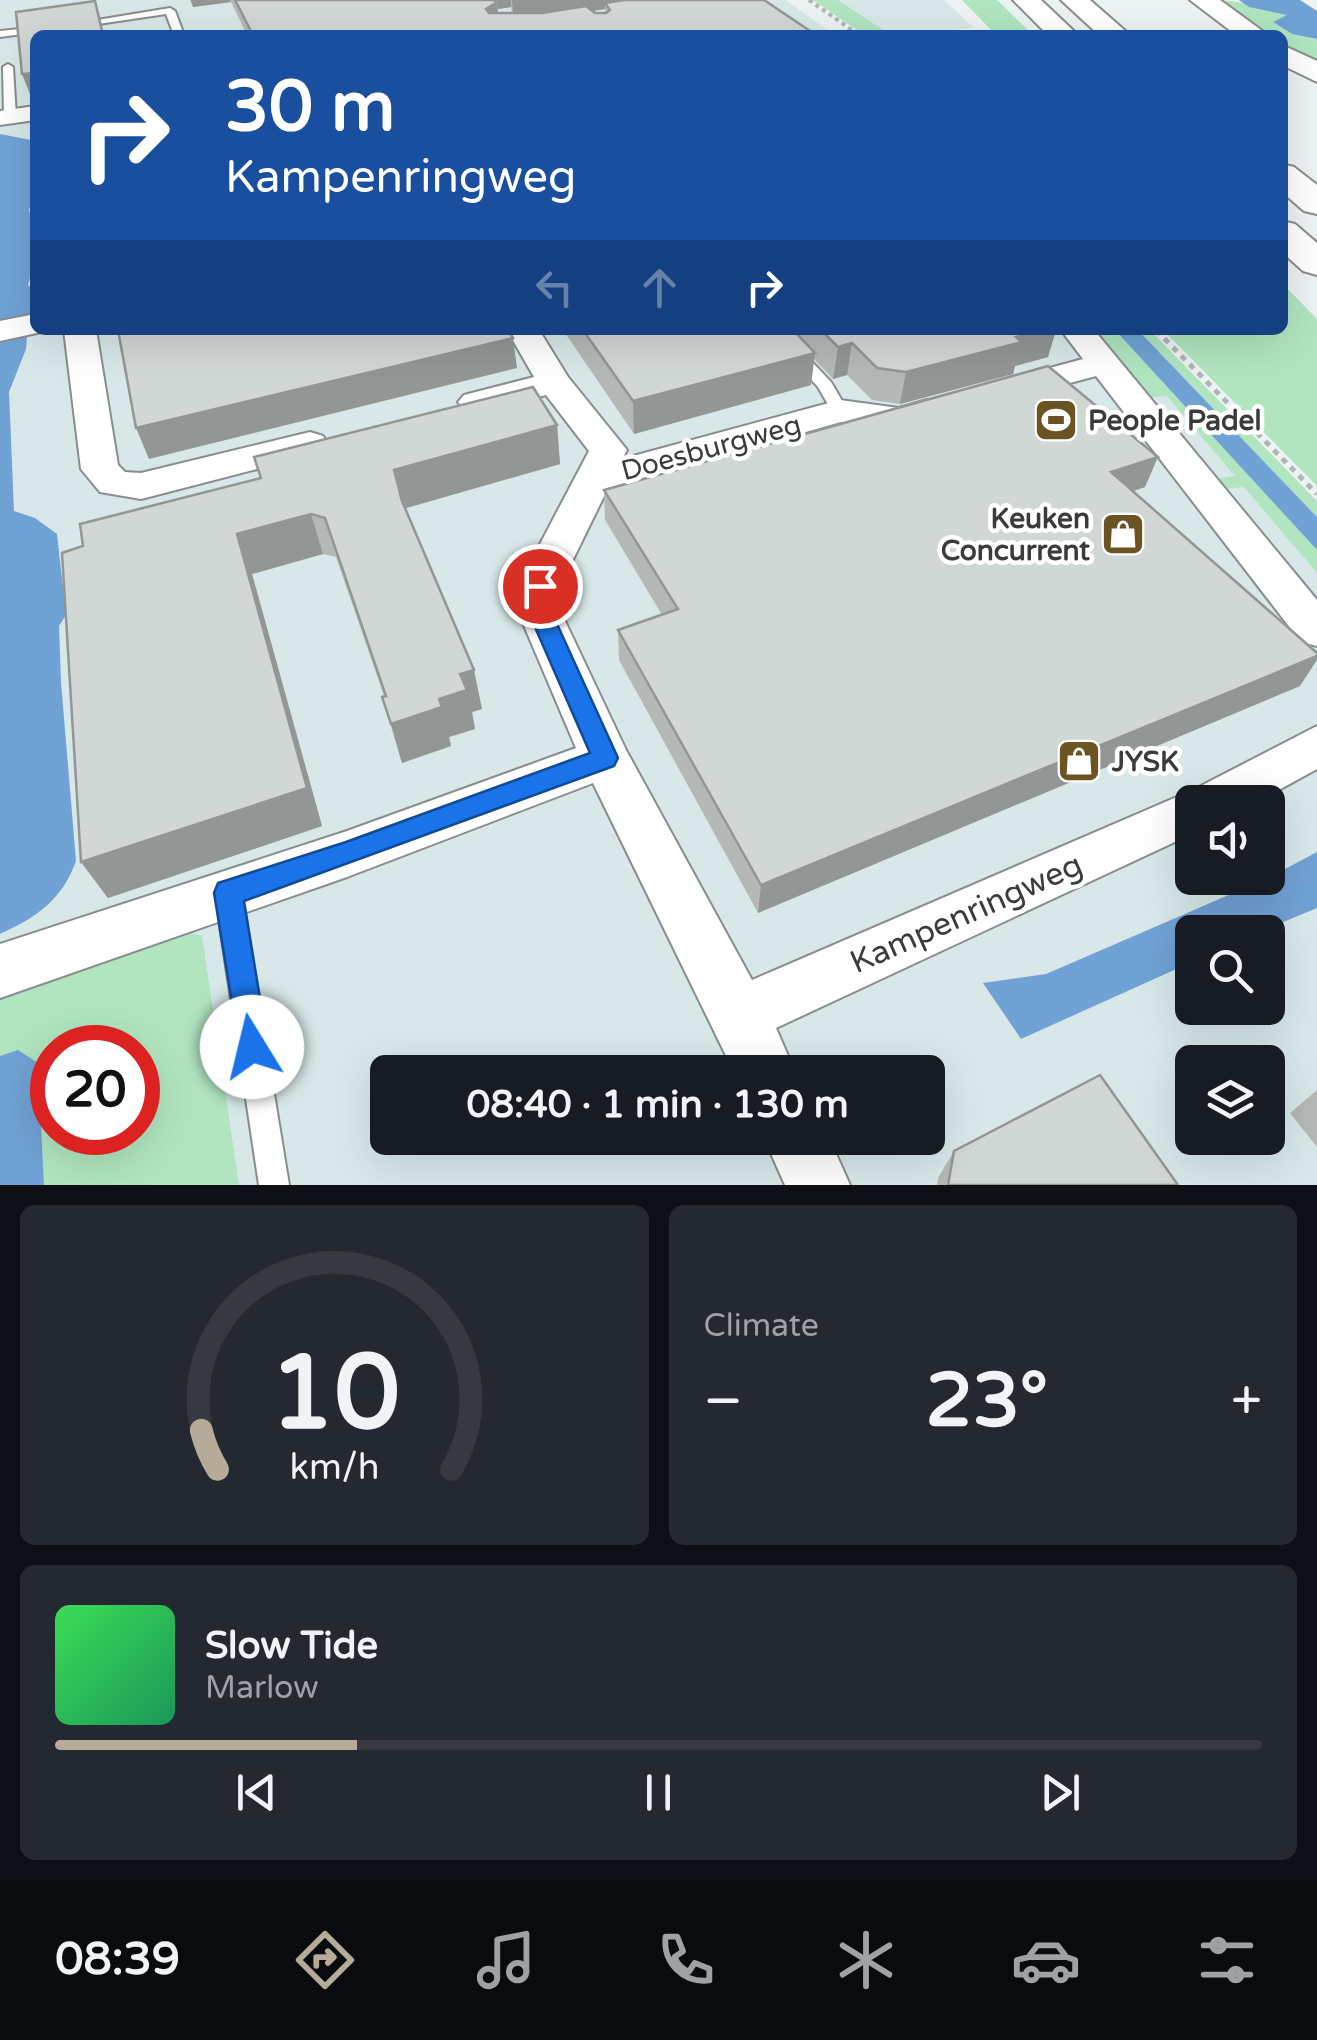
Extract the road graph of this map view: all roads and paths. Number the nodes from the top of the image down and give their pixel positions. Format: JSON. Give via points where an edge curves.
{"nodes":[{"id":1,"x":809,"y":0,"type":"edge"},
{"id":2,"x":1026,"y":0,"type":"edge"},
{"id":3,"x":1074,"y":0,"type":"edge"},
{"id":4,"x":1173,"y":0,"type":"edge"},
{"id":5,"x":1203,"y":0,"type":"edge"},
{"id":6,"x":30,"y":30,"type":"edge"},
{"id":7,"x":32,"y":30,"type":"edge"},
{"id":8,"x":177,"y":30,"type":"edge"},
{"id":9,"x":852,"y":30,"type":"edge"},
{"id":10,"x":1059,"y":30,"type":"edge"},
{"id":11,"x":1110,"y":30,"type":"edge"},
{"id":12,"x":1214,"y":30,"type":"edge"},
{"id":13,"x":1247,"y":30,"type":"edge"},
{"id":14,"x":3,"y":34,"type":"edge"},
{"id":15,"x":1288,"y":56,"type":"edge"},
{"id":16,"x":1317,"y":73,"type":"edge"},
{"id":17,"x":1288,"y":77,"type":"edge"},
{"id":18,"x":1317,"y":92,"type":"edge"},
{"id":19,"x":15,"y":116,"type":"edge"},
{"id":20,"x":1288,"y":179,"type":"edge"},
{"id":21,"x":1317,"y":203,"type":"edge"},
{"id":22,"x":1288,"y":237,"type":"edge"},
{"id":23,"x":1317,"y":263,"type":"edge"},
{"id":24,"x":30,"y":325,"type":"edge"},
{"id":25,"x":0,"y":331,"type":"edge"},
{"id":26,"x":81,"y":335,"type":"edge"},
{"id":27,"x":526,"y":335,"type":"edge"},
{"id":28,"x":778,"y":335,"type":"edge"},
{"id":29,"x":1081,"y":335,"type":"edge"},
{"id":30,"x":1161,"y":335,"type":"edge"},
{"id":31,"x":1104,"y":364,"type":"junction"},
{"id":32,"x":554,"y":382,"type":"junction"},
{"id":33,"x":442,"y":410,"type":"edge"},
{"id":34,"x":840,"y":411,"type":"junction"},
{"id":35,"x":348,"y":434,"type":"edge"},
{"id":36,"x":594,"y":479,"type":"junction"},
{"id":37,"x":1317,"y":494,"type":"edge"},
{"id":38,"x":1317,"y":630,"type":"edge"},
{"id":39,"x":1317,"y":746,"type":"edge"},
{"id":40,"x":605,"y":758,"type":"junction"},
{"id":41,"x":1244,"y":785,"type":"edge"},
{"id":42,"x":1175,"y":819,"type":"edge"},
{"id":43,"x":228,"y":893,"type":"junction"},
{"id":44,"x":0,"y":972,"type":"edge"},
{"id":45,"x":739,"y":1016,"type":"junction"},
{"id":46,"x":758,"y":1055,"type":"edge"},
{"id":47,"x":804,"y":1155,"type":"edge"},
{"id":48,"x":274,"y":1185,"type":"edge"},
{"id":49,"x":818,"y":1185,"type":"edge"}],
"edges":[{"from":1,"to":9,"type":"path"},
{"from":2,"to":10,"type":"main road"},
{"from":3,"to":11,"type":"main road"},
{"from":4,"to":12,"type":"main road"},
{"from":5,"to":13,"type":"main road"},
{"from":6,"to":14,"type":"lane"},
{"from":7,"to":8,"type":"lane","via":[[170,11]]},
{"from":14,"to":19,"type":"lane"},
{"from":15,"to":16,"type":"main road"},
{"from":17,"to":18,"type":"main road"},
{"from":20,"to":21,"type":"main road"},
{"from":22,"to":23,"type":"main road"},
{"from":24,"to":25,"type":"street"},
{"from":26,"to":35,"type":"street","via":[[100,469],[114,482],[141,486]]},
{"from":27,"to":32,"type":"street"},
{"from":28,"to":34,"type":"lane","name":"Doesburgweg"},
{"from":29,"to":31,"type":"street"},
{"from":30,"to":37,"type":"path"},
{"from":31,"to":34,"type":"street","name":"Doesburgweg","via":[[900,419]]},
{"from":31,"to":38,"type":"street"},
{"from":32,"to":33,"type":"street"},
{"from":32,"to":36,"type":"street","name":"Doesburgweg","via":[[608,450]]},
{"from":34,"to":36,"type":"street","name":"Doesburgweg"},
{"from":36,"to":40,"type":"street","via":[[536,602]]},
{"from":39,"to":41,"type":"street"},
{"from":40,"to":43,"type":"street"},
{"from":40,"to":45,"type":"street"},
{"from":42,"to":45,"type":"street","name":"Kampenringweg"},
{"from":43,"to":44,"type":"street"},
{"from":43,"to":48,"type":"lane"},
{"from":45,"to":46,"type":"street"},
{"from":47,"to":49,"type":"street"}]}
